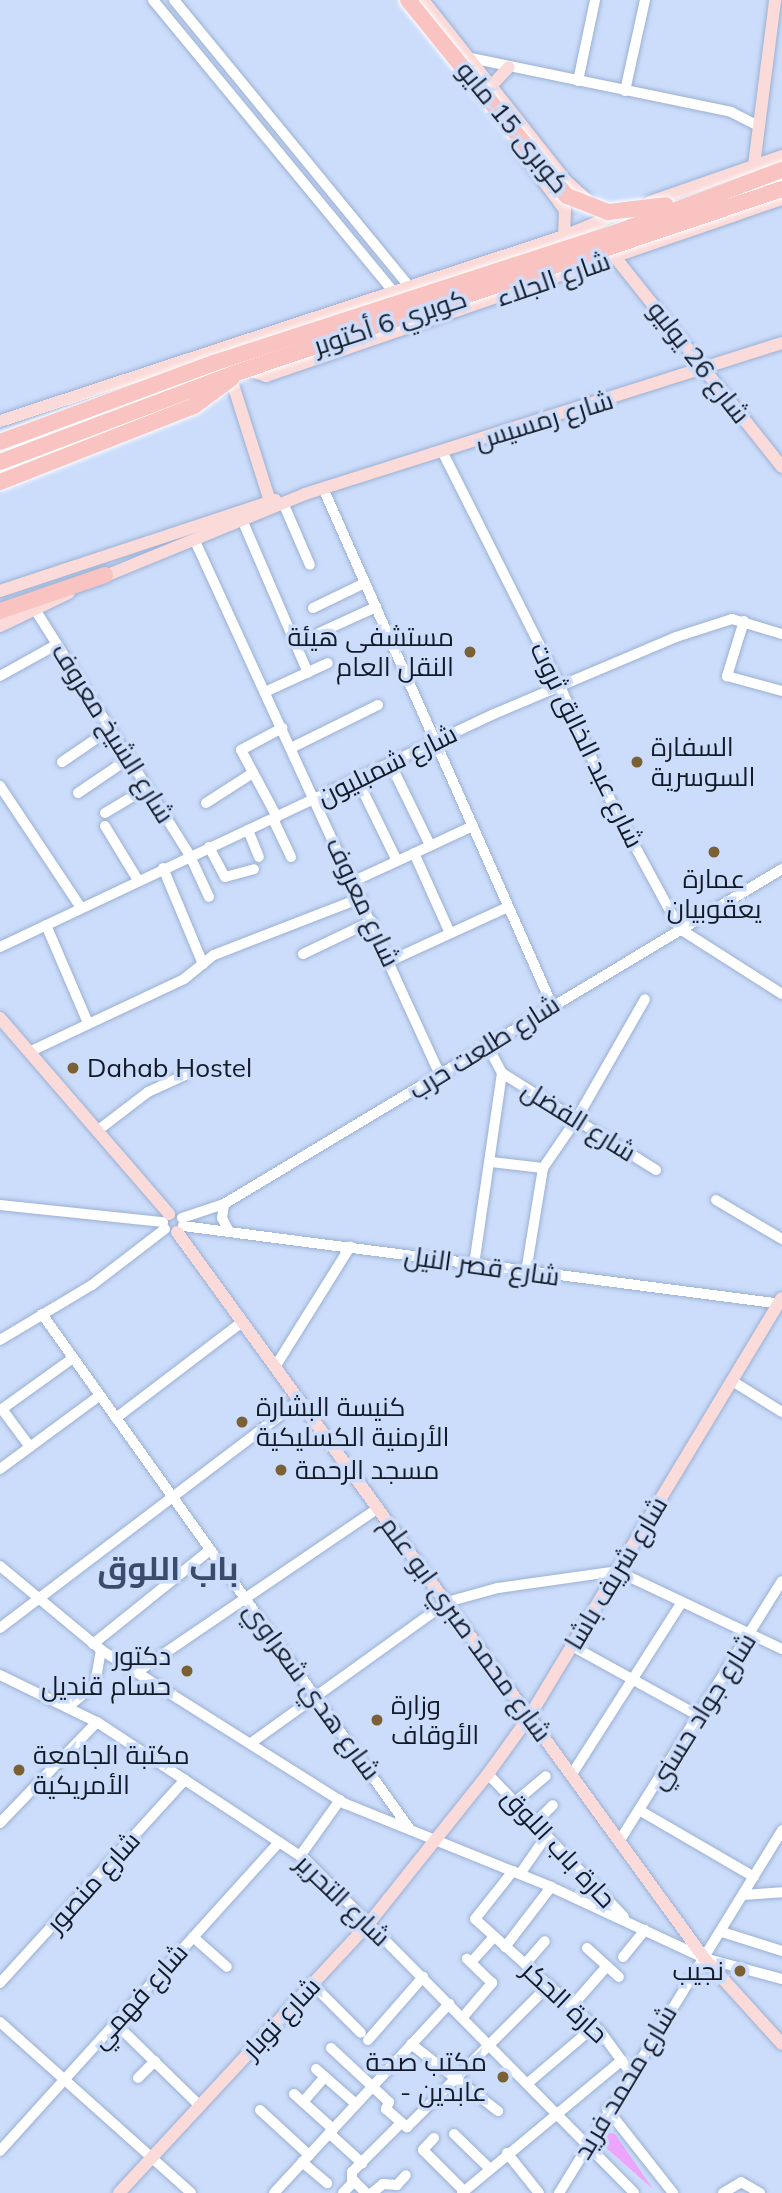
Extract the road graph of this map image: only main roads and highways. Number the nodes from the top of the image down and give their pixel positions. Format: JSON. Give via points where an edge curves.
{"nodes":[{"id":1,"x":406,"y":0,"type":"edge"},
{"id":2,"x":423,"y":0,"type":"edge"},
{"id":3,"x":775,"y":0,"type":"edge"},
{"id":4,"x":509,"y":67,"type":"road end"},
{"id":5,"x":482,"y":70,"type":"junction"},
{"id":6,"x":466,"y":79,"type":"junction"},
{"id":7,"x":493,"y":84,"type":"junction"},
{"id":8,"x":782,"y":156,"type":"edge"},
{"id":9,"x":754,"y":165,"type":"junction"},
{"id":10,"x":782,"y":170,"type":"edge"},
{"id":11,"x":782,"y":189,"type":"edge"},
{"id":12,"x":722,"y":191,"type":"junction"},
{"id":13,"x":782,"y":199,"type":"edge"},
{"id":14,"x":629,"y":209,"type":"junction"},
{"id":15,"x":564,"y":236,"type":"junction"},
{"id":16,"x":615,"y":257,"type":"junction"},
{"id":17,"x":782,"y":343,"type":"edge"},
{"id":18,"x":208,"y":349,"type":"junction"},
{"id":19,"x":705,"y":370,"type":"junction"},
{"id":20,"x":236,"y":373,"type":"junction"},
{"id":21,"x":0,"y":421,"type":"edge"},
{"id":22,"x":0,"y":435,"type":"edge"},
{"id":23,"x":0,"y":442,"type":"edge"},
{"id":24,"x":0,"y":462,"type":"edge"},
{"id":25,"x":782,"y":466,"type":"edge"},
{"id":26,"x":0,"y":482,"type":"edge"},
{"id":27,"x":306,"y":494,"type":"junction"},
{"id":28,"x":270,"y":501,"type":"junction"},
{"id":29,"x":104,"y":575,"type":"junction"},
{"id":30,"x":0,"y":591,"type":"edge"},
{"id":31,"x":0,"y":611,"type":"edge"},
{"id":32,"x":0,"y":626,"type":"edge"},
{"id":33,"x":0,"y":1019,"type":"edge"},
{"id":34,"x":781,"y":1302,"type":"edge"},
{"id":35,"x":529,"y":1717,"type":"junction"},
{"id":36,"x":439,"y":1840,"type":"joint"},
{"id":37,"x":782,"y":2044,"type":"edge"},
{"id":38,"x":119,"y":2193,"type":"edge"}],
"edges":[{"from":1,"to":6,"type":"main road"},
{"from":1,"to":12,"type":"highway","name":"كوبرى 15 مايو","bridge":true,"via":[[555,186],[579,204],[621,213]]},
{"from":2,"to":5,"type":"main road"},
{"from":3,"to":9,"type":"main road"},
{"from":4,"to":7,"type":"main road"},
{"from":5,"to":6,"type":"main road","via":[[473,69]]},
{"from":5,"to":7,"type":"main road"},
{"from":6,"to":15,"type":"main road","via":[[565,210]]},
{"from":7,"to":14,"type":"main road","via":[[579,195],[593,203]]},
{"from":8,"to":9,"type":"main road","name":"شارع الجلاء"},
{"from":9,"to":14,"type":"main road","name":"شارع الجلاء"},
{"from":10,"to":12,"type":"highway","name":"كوبري 6 أكتوبر","bridge":true},
{"from":11,"to":20,"type":"highway","name":"كوبري 6 أكتوبر","bridge":true},
{"from":12,"to":23,"type":"highway","name":"كوبري 6 أكتوبر","bridge":true,"via":[[612,234],[227,358]]},
{"from":13,"to":16,"type":"main road","name":"شارع الجلاء"},
{"from":14,"to":15,"type":"main road","name":"شارع الجلاء"},
{"from":15,"to":18,"type":"main road","name":"شارع الجلاء"},
{"from":16,"to":18,"type":"main road","name":"شارع الجلاء","via":[[261,377]]},
{"from":16,"to":19,"type":"main road","name":"شارع 26 يوليو"},
{"from":17,"to":19,"type":"main road","name":"شارع رمسيس"},
{"from":18,"to":21,"type":"main road","name":"شارع الجلاء"},
{"from":19,"to":25,"type":"main road","name":"شارع 26 يوليو"},
{"from":19,"to":27,"type":"main road","name":"شارع رمسيس"},
{"from":20,"to":24,"type":"highway","name":"كوبري 6 أكتوبر","bridge":true},
{"from":20,"to":26,"type":"highway","bridge":true,"via":[[218,393],[194,406]]},
{"from":22,"to":28,"type":"main road","via":[[205,362],[220,364],[229,373]]},
{"from":27,"to":28,"type":"main road","name":"شارع رمسيس"},
{"from":27,"to":29,"type":"main road","name":"شارع رمسيس"},
{"from":28,"to":30,"type":"main road","name":"شارع رمسيس"},
{"from":29,"to":31,"type":"highway"},
{"from":29,"to":32,"type":"main road","name":"شارع رمسيس"},
{"from":33,"to":35,"type":"main road","name":"شارع محمد صبري ابو علم","via":[[173,1224]]},
{"from":34,"to":35,"type":"main road","name":"شارع شريف باشا"},
{"from":35,"to":36,"type":"main road","name":"شارع شريف باشا"},
{"from":35,"to":37,"type":"main road","name":"شارع محمد صبري ابو علم","via":[[704,1958]]},
{"from":36,"to":38,"type":"main road","name":"شارع نوبار","via":[[369,1923]]}]}
